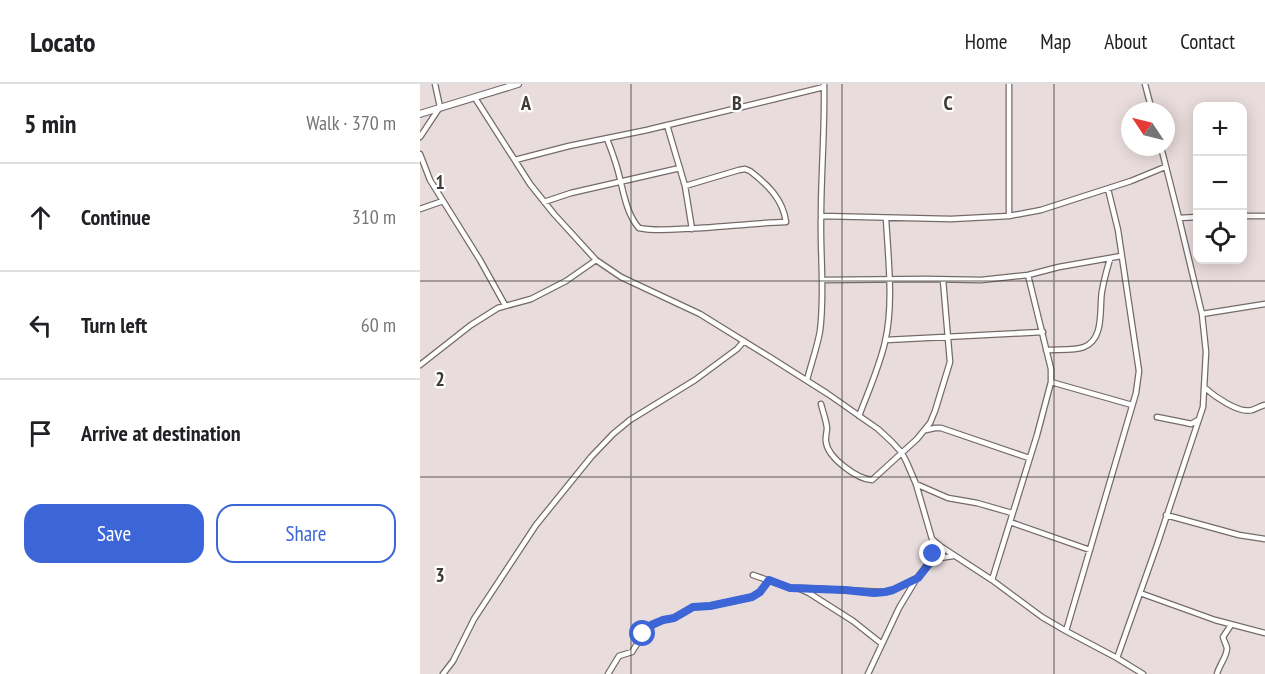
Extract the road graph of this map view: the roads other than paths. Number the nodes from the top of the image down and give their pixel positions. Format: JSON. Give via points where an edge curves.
{"nodes":[{"id":1,"x":435,"y":84,"type":"edge"},
{"id":2,"x":518,"y":84,"type":"edge"},
{"id":3,"x":1009,"y":84,"type":"edge"},
{"id":4,"x":1145,"y":84,"type":"edge"},
{"id":5,"x":824,"y":86,"type":"edge"},
{"id":6,"x":475,"y":98,"type":"junction"},
{"id":7,"x":1150,"y":102,"type":"edge"},
{"id":8,"x":440,"y":107,"type":"junction"},
{"id":9,"x":420,"y":114,"type":"edge"},
{"id":10,"x":667,"y":125,"type":"junction"},
{"id":11,"x":420,"y":137,"type":"edge"},
{"id":12,"x":607,"y":139,"type":"junction"},
{"id":13,"x":420,"y":154,"type":"edge"},
{"id":14,"x":1163,"y":156,"type":"edge"},
{"id":15,"x":515,"y":160,"type":"junction"},
{"id":16,"x":1165,"y":167,"type":"junction"},
{"id":17,"x":680,"y":168,"type":"junction"},
{"id":18,"x":621,"y":182,"type":"junction"},
{"id":19,"x":685,"y":186,"type":"junction"},
{"id":20,"x":1108,"y":189,"type":"junction"},
{"id":21,"x":443,"y":201,"type":"junction"},
{"id":22,"x":544,"y":202,"type":"junction"},
{"id":23,"x":420,"y":209,"type":"edge"},
{"id":24,"x":821,"y":216,"type":"junction"},
{"id":25,"x":1009,"y":216,"type":"junction"},
{"id":26,"x":1247,"y":216,"type":"edge"},
{"id":27,"x":1265,"y":216,"type":"edge"},
{"id":28,"x":1193,"y":217,"type":"edge"},
{"id":29,"x":886,"y":218,"type":"junction"},
{"id":30,"x":1179,"y":218,"type":"junction"},
{"id":31,"x":692,"y":229,"type":"junction"},
{"id":32,"x":1121,"y":256,"type":"junction"},
{"id":33,"x":1110,"y":259,"type":"junction"},
{"id":34,"x":596,"y":260,"type":"junction"},
{"id":35,"x":1028,"y":275,"type":"junction"},
{"id":36,"x":889,"y":279,"type":"junction"},
{"id":37,"x":823,"y":280,"type":"junction"},
{"id":38,"x":943,"y":280,"type":"junction"},
{"id":39,"x":1265,"y":304,"type":"edge"},
{"id":40,"x":505,"y":305,"type":"junction"},
{"id":41,"x":1202,"y":314,"type":"junction"},
{"id":42,"x":1043,"y":332,"type":"junction"},
{"id":43,"x":948,"y":337,"type":"junction"},
{"id":44,"x":886,"y":340,"type":"junction"},
{"id":45,"x":744,"y":341,"type":"junction"},
{"id":46,"x":1046,"y":350,"type":"junction"},
{"id":47,"x":420,"y":365,"type":"edge"},
{"id":48,"x":807,"y":380,"type":"junction"},
{"id":49,"x":1051,"y":382,"type":"junction"},
{"id":50,"x":1205,"y":388,"type":"junction"},
{"id":51,"x":821,"y":404,"type":"dead end"},
{"id":52,"x":1132,"y":405,"type":"junction"},
{"id":53,"x":1265,"y":405,"type":"edge"},
{"id":54,"x":859,"y":416,"type":"junction"},
{"id":55,"x":933,"y":417,"type":"junction"},
{"id":56,"x":1157,"y":417,"type":"dead end"},
{"id":57,"x":1198,"y":420,"type":"junction"},
{"id":58,"x":938,"y":428,"type":"junction"},
{"id":59,"x":926,"y":430,"type":"junction"},
{"id":60,"x":902,"y":453,"type":"junction"},
{"id":61,"x":1029,"y":458,"type":"junction"},
{"id":62,"x":916,"y":484,"type":"junction"},
{"id":63,"x":1012,"y":513,"type":"junction"},
{"id":64,"x":1166,"y":515,"type":"junction"},
{"id":65,"x":1010,"y":522,"type":"junction"},
{"id":66,"x":932,"y":539,"type":"junction"},
{"id":67,"x":1265,"y":539,"type":"edge"},
{"id":68,"x":1090,"y":550,"type":"junction"},
{"id":69,"x":953,"y":556,"type":"junction"},
{"id":70,"x":929,"y":564,"type":"junction"},
{"id":71,"x":753,"y":574,"type":"dead end"},
{"id":72,"x":918,"y":578,"type":"junction"},
{"id":73,"x":769,"y":580,"type":"junction"},
{"id":74,"x":992,"y":580,"type":"junction"},
{"id":75,"x":798,"y":588,"type":"junction"},
{"id":76,"x":1140,"y":593,"type":"junction"},
{"id":77,"x":1231,"y":625,"type":"junction"},
{"id":78,"x":1066,"y":631,"type":"junction"},
{"id":79,"x":1265,"y":633,"type":"edge"},
{"id":80,"x":882,"y":644,"type":"junction"},
{"id":81,"x":1117,"y":658,"type":"junction"},
{"id":82,"x":443,"y":674,"type":"edge"},
{"id":83,"x":608,"y":674,"type":"edge"},
{"id":84,"x":868,"y":674,"type":"edge"},
{"id":85,"x":1143,"y":674,"type":"edge"},
{"id":86,"x":1217,"y":674,"type":"edge"}],
"edges":[{"from":1,"to":8,"type":"street"},
{"from":2,"to":6,"type":"street"},
{"from":3,"to":25,"type":"street"},
{"from":4,"to":7,"type":"street"},
{"from":5,"to":10,"type":"street"},
{"from":5,"to":24,"type":"street"},
{"from":6,"to":8,"type":"street"},
{"from":6,"to":15,"type":"street"},
{"from":8,"to":9,"type":"street"},
{"from":8,"to":11,"type":"street"},
{"from":10,"to":12,"type":"street"},
{"from":10,"to":17,"type":"street"},
{"from":12,"to":15,"type":"street"},
{"from":12,"to":18,"type":"street"},
{"from":13,"to":21,"type":"street"},
{"from":14,"to":16,"type":"street"},
{"from":15,"to":22,"type":"street"},
{"from":16,"to":20,"type":"street"},
{"from":16,"to":30,"type":"street"},
{"from":17,"to":18,"type":"street"},
{"from":17,"to":19,"type":"street"},
{"from":18,"to":22,"type":"street"},
{"from":18,"to":31,"type":"street","via":[[631,216],[639,228]]},
{"from":19,"to":31,"type":"street"},
{"from":19,"to":31,"type":"street","via":[[745,169],[776,196],[785,213],[786,222]]},
{"from":20,"to":25,"type":"street"},
{"from":20,"to":32,"type":"street"},
{"from":21,"to":23,"type":"street"},
{"from":21,"to":40,"type":"street"},
{"from":22,"to":34,"type":"street"},
{"from":24,"to":29,"type":"street"},
{"from":24,"to":37,"type":"street"},
{"from":25,"to":29,"type":"street"},
{"from":26,"to":27,"type":"street"},
{"from":28,"to":30,"type":"street"},
{"from":29,"to":36,"type":"street"},
{"from":30,"to":41,"type":"street"},
{"from":32,"to":33,"type":"street"},
{"from":32,"to":52,"type":"street","via":[[1138,371]]},
{"from":33,"to":35,"type":"street"},
{"from":33,"to":46,"type":"street","via":[[1100,323],[1092,342],[1082,348]]},
{"from":34,"to":40,"type":"street","via":[[531,299]]},
{"from":34,"to":45,"type":"street"},
{"from":35,"to":38,"type":"street"},
{"from":35,"to":42,"type":"street"},
{"from":36,"to":37,"type":"street"},
{"from":36,"to":38,"type":"street"},
{"from":36,"to":44,"type":"street"},
{"from":37,"to":48,"type":"street","via":[[820,331]]},
{"from":38,"to":43,"type":"street"},
{"from":39,"to":41,"type":"street"},
{"from":40,"to":47,"type":"street","via":[[483,316]]},
{"from":41,"to":50,"type":"street"},
{"from":42,"to":43,"type":"street"},
{"from":42,"to":46,"type":"street"},
{"from":43,"to":44,"type":"street"},
{"from":43,"to":55,"type":"street","via":[[950,362]]},
{"from":44,"to":54,"type":"street"},
{"from":45,"to":48,"type":"street"},
{"from":45,"to":82,"type":"street","via":[[695,380],[630,420],[591,457],[536,525]]},
{"from":46,"to":49,"type":"street"},
{"from":48,"to":54,"type":"street"},
{"from":49,"to":52,"type":"street"},
{"from":49,"to":61,"type":"street"},
{"from":50,"to":53,"type":"street","via":[[1225,403],[1248,411]]},
{"from":50,"to":57,"type":"street"},
{"from":51,"to":60,"type":"street","via":[[831,454],[850,470],[872,480]]},
{"from":52,"to":68,"type":"street"},
{"from":54,"to":60,"type":"street"},
{"from":55,"to":58,"type":"street"},
{"from":55,"to":59,"type":"street"},
{"from":56,"to":57,"type":"street","via":[[1191,424]]},
{"from":57,"to":64,"type":"street"},
{"from":58,"to":59,"type":"street"},
{"from":58,"to":61,"type":"street"},
{"from":59,"to":60,"type":"street"},
{"from":60,"to":62,"type":"street"},
{"from":61,"to":63,"type":"street"},
{"from":62,"to":63,"type":"street","via":[[948,498]]},
{"from":62,"to":66,"type":"street"},
{"from":63,"to":65,"type":"street"},
{"from":64,"to":67,"type":"street"},
{"from":64,"to":76,"type":"street"},
{"from":65,"to":68,"type":"street"},
{"from":65,"to":74,"type":"street"},
{"from":66,"to":69,"type":"street"},
{"from":66,"to":70,"type":"street"},
{"from":68,"to":78,"type":"street"},
{"from":69,"to":70,"type":"street"},
{"from":69,"to":74,"type":"street"},
{"from":70,"to":72,"type":"street"},
{"from":71,"to":73,"type":"street"},
{"from":72,"to":75,"type":"street","via":[[893,590],[874,593]]},
{"from":72,"to":80,"type":"street"},
{"from":73,"to":75,"type":"street"},
{"from":73,"to":83,"type":"street","via":[[752,597],[693,607],[651,625],[632,652],[619,656]]},
{"from":74,"to":78,"type":"street"},
{"from":75,"to":80,"type":"street"},
{"from":76,"to":77,"type":"street"},
{"from":76,"to":81,"type":"street"},
{"from":77,"to":79,"type":"street"},
{"from":77,"to":86,"type":"street","via":[[1223,637],[1227,646]]},
{"from":78,"to":81,"type":"street"},
{"from":80,"to":84,"type":"street"},
{"from":81,"to":85,"type":"street"}]}
